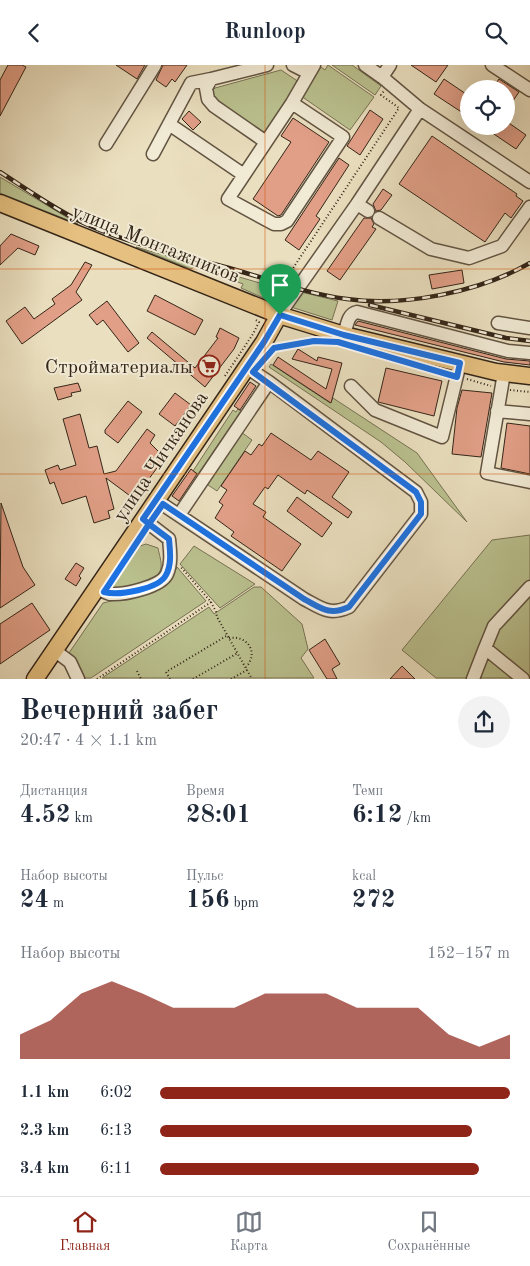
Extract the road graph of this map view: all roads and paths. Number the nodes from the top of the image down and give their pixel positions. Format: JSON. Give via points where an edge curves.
{"nodes":[{"id":1,"x":156,"y":65,"type":"edge"},
{"id":2,"x":267,"y":65,"type":"edge"},
{"id":3,"x":294,"y":65,"type":"edge"},
{"id":4,"x":365,"y":65,"type":"edge"},
{"id":5,"x":390,"y":65,"type":"edge"},
{"id":6,"x":492,"y":65,"type":"edge"},
{"id":7,"x":312,"y":69,"type":"edge"},
{"id":8,"x":211,"y":79,"type":"junction"},
{"id":9,"x":386,"y":79,"type":"junction"},
{"id":10,"x":530,"y":90,"type":"edge"},
{"id":11,"x":292,"y":103,"type":"junction"},
{"id":12,"x":420,"y":109,"type":"junction"},
{"id":13,"x":169,"y":124,"type":"junction"},
{"id":14,"x":266,"y":141,"type":"junction"},
{"id":15,"x":106,"y":144,"type":"dead end"},
{"id":16,"x":152,"y":154,"type":"dead end"},
{"id":17,"x":244,"y":175,"type":"junction"},
{"id":18,"x":530,"y":182,"type":"edge"},
{"id":19,"x":0,"y":203,"type":"edge"},
{"id":20,"x":530,"y":207,"type":"edge"},
{"id":21,"x":368,"y":211,"type":"junction"},
{"id":22,"x":268,"y":316,"type":"junction"},
{"id":23,"x":252,"y":317,"type":"dead end"},
{"id":24,"x":498,"y":323,"type":"dead end"},
{"id":25,"x":530,"y":328,"type":"edge"},
{"id":26,"x":344,"y":335,"type":"junction"},
{"id":27,"x":322,"y":341,"type":"dead end"},
{"id":28,"x":274,"y":348,"type":"dead end"},
{"id":29,"x":530,"y":353,"type":"edge"},
{"id":30,"x":246,"y":367,"type":"junction"},
{"id":31,"x":459,"y":370,"type":"junction"},
{"id":32,"x":504,"y":373,"type":"junction"},
{"id":33,"x":530,"y":376,"type":"edge"},
{"id":34,"x":269,"y":382,"type":"junction"},
{"id":35,"x":220,"y":383,"type":"dead end"},
{"id":36,"x":351,"y":386,"type":"dead end"},
{"id":37,"x":500,"y":389,"type":"junction"},
{"id":38,"x":530,"y":392,"type":"edge"},
{"id":39,"x":497,"y":411,"type":"junction"},
{"id":40,"x":530,"y":414,"type":"edge"},
{"id":41,"x":530,"y":482,"type":"edge"},
{"id":42,"x":156,"y":500,"type":"junction"},
{"id":43,"x":179,"y":515,"type":"junction"},
{"id":44,"x":143,"y":519,"type":"junction"},
{"id":45,"x":170,"y":554,"type":"junction"},
{"id":46,"x":97,"y":587,"type":"junction"},
{"id":47,"x":530,"y":587,"type":"edge"},
{"id":48,"x":211,"y":602,"type":"junction"},
{"id":49,"x":229,"y":637,"type":"junction"},
{"id":50,"x":485,"y":648,"type":"junction"},
{"id":51,"x":54,"y":651,"type":"junction"},
{"id":52,"x":238,"y":653,"type":"junction"},
{"id":53,"x":246,"y":669,"type":"junction"},
{"id":54,"x":137,"y":671,"type":"dead end"},
{"id":55,"x":35,"y":679,"type":"edge"},
{"id":56,"x":78,"y":679,"type":"edge"},
{"id":57,"x":97,"y":679,"type":"edge"},
{"id":58,"x":141,"y":679,"type":"edge"},
{"id":59,"x":170,"y":679,"type":"edge"},
{"id":60,"x":193,"y":679,"type":"edge"},
{"id":61,"x":231,"y":679,"type":"edge"},
{"id":62,"x":252,"y":679,"type":"edge"},
{"id":63,"x":473,"y":679,"type":"edge"},
{"id":64,"x":523,"y":679,"type":"edge"}],
"edges":[{"from":1,"to":15,"type":"lane"},
{"from":2,"to":8,"type":"lane"},
{"from":3,"to":7,"type":"lane"},
{"from":4,"to":9,"type":"lane"},
{"from":5,"to":9,"type":"lane"},
{"from":6,"to":10,"type":"lane"},
{"from":7,"to":11,"type":"lane"},
{"from":8,"to":13,"type":"lane","via":[[191,83]]},
{"from":8,"to":14,"type":"lane","via":[[206,94],[214,106]]},
{"from":9,"to":12,"type":"lane"},
{"from":9,"to":22,"type":"path","via":[[381,95],[399,108]]},
{"from":11,"to":14,"type":"lane"},
{"from":11,"to":17,"type":"lane","via":[[343,137],[288,221],[274,224],[228,199]]},
{"from":12,"to":18,"type":"lane"},
{"from":12,"to":21,"type":"lane","name":"улица Чичканова"},
{"from":13,"to":16,"type":"lane"},
{"from":13,"to":17,"type":"lane"},
{"from":14,"to":17,"type":"lane"},
{"from":19,"to":22,"type":"main road","name":"улица Монтажников"},
{"from":20,"to":21,"type":"lane","via":[[502,246],[469,258],[432,249]]},
{"from":21,"to":22,"type":"lane","name":"улица Чичканова"},
{"from":22,"to":23,"type":"path"},
{"from":22,"to":26,"type":"main road","name":"улица Монтажников"},
{"from":22,"to":30,"type":"main road","name":"улица Чичканова","via":[[264,342]]},
{"from":22,"to":35,"type":"path"},
{"from":24,"to":25,"type":"lane"},
{"from":26,"to":29,"type":"lane","via":[[350,317],[357,312],[508,351]]},
{"from":26,"to":31,"type":"main road","name":"улица Монтажников"},
{"from":27,"to":28,"type":"path"},
{"from":30,"to":34,"type":"lane"},
{"from":30,"to":42,"type":"main road","name":"улица Чичканова"},
{"from":31,"to":32,"type":"main road","name":"улица Монтажников"},
{"from":31,"to":36,"type":"lane","via":[[442,437],[375,410]]},
{"from":31,"to":37,"type":"path"},
{"from":32,"to":33,"type":"main road","name":"улица Монтажников"},
{"from":32,"to":37,"type":"lane"},
{"from":34,"to":43,"type":"lane"},
{"from":34,"to":43,"type":"lane","via":[[416,492],[421,502],[421,514],[349,607],[326,611]]},
{"from":37,"to":38,"type":"path"},
{"from":37,"to":39,"type":"lane"},
{"from":39,"to":40,"type":"lane"},
{"from":39,"to":41,"type":"lane","via":[[488,473]]},
{"from":42,"to":43,"type":"lane"},
{"from":42,"to":44,"type":"main road","name":"улица Чичканова"},
{"from":44,"to":45,"type":"lane","via":[[169,539]]},
{"from":44,"to":46,"type":"main road","name":"улица Чичканова"},
{"from":45,"to":46,"type":"lane","via":[[167,574],[161,582],[127,593],[111,594]]},
{"from":45,"to":48,"type":"path"},
{"from":46,"to":51,"type":"main road","name":"улица Чичканова"},
{"from":47,"to":50,"type":"lane","via":[[494,627]]},
{"from":48,"to":49,"type":"path"},
{"from":48,"to":57,"type":"path"},
{"from":49,"to":52,"type":"path"},
{"from":49,"to":53,"type":"path","via":[[245,640],[251,648],[251,659]]},
{"from":49,"to":59,"type":"path","via":[[166,672]]},
{"from":50,"to":63,"type":"lane"},
{"from":50,"to":64,"type":"lane"},
{"from":51,"to":55,"type":"main road","name":"улица Чичканова"},
{"from":51,"to":56,"type":"lane","via":[[70,662]]},
{"from":52,"to":53,"type":"path"},
{"from":52,"to":60,"type":"path"},
{"from":53,"to":61,"type":"path"},
{"from":53,"to":62,"type":"path"},
{"from":54,"to":58,"type":"path"}]}
